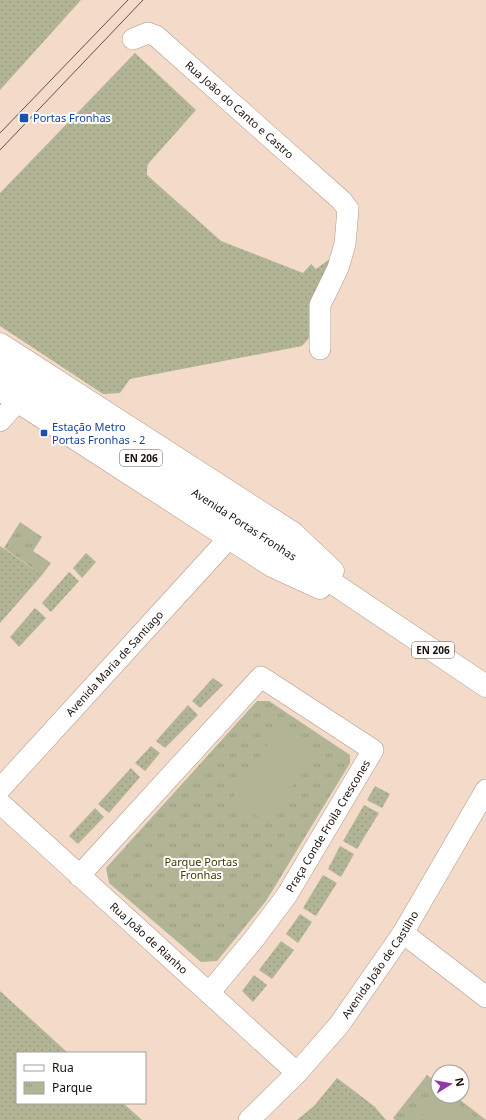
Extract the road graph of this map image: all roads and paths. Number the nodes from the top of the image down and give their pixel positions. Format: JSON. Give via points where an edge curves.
{"nodes":[{"id":1,"x":133,"y":39,"type":"dead end"},
{"id":2,"x":0,"y":344,"type":"edge"},
{"id":3,"x":320,"y":349,"type":"dead end"},
{"id":4,"x":0,"y":366,"type":"edge"},
{"id":5,"x":8,"y":396,"type":"edge"},
{"id":6,"x":0,"y":421,"type":"edge"},
{"id":7,"x":229,"y":538,"type":"junction"},
{"id":8,"x":379,"y":615,"type":"junction"},
{"id":9,"x":486,"y":686,"type":"edge"},
{"id":10,"x":0,"y":789,"type":"edge"},
{"id":11,"x":486,"y":790,"type":"edge"},
{"id":12,"x":0,"y":804,"type":"edge"},
{"id":13,"x":79,"y":876,"type":"junction"},
{"id":14,"x":402,"y":933,"type":"junction"},
{"id":15,"x":208,"y":993,"type":"junction"},
{"id":16,"x":486,"y":997,"type":"edge"},
{"id":17,"x":297,"y":1073,"type":"junction"},
{"id":18,"x":250,"y":1120,"type":"edge"}],
"edges":[{"from":1,"to":3,"type":"street","name":"Rua João do Canto e Castro","via":[[148,33],[156,36],[341,200],[348,209],[345,244],[338,268],[320,305]]},
{"from":2,"to":8,"type":"main road","via":[[293,533]]},
{"from":4,"to":8,"type":"main road","name":"Avenida Portas Fronhas","number":"EN 206"},
{"from":5,"to":6,"type":"street"},
{"from":5,"to":7,"type":"main road"},
{"from":7,"to":8,"type":"main road","via":[[272,566]]},
{"from":7,"to":10,"type":"street","name":"Avenida Maria de Santiago"},
{"from":8,"to":9,"type":"main road","name":"Avenida Portas Fronhas","number":"EN 206"},
{"from":11,"to":14,"type":"street","name":"Avenida João de Castilho"},
{"from":12,"to":13,"type":"street","name":"Rua João de Rianho"},
{"from":13,"to":15,"type":"street","name":"Rua João de Rianho"},
{"from":13,"to":15,"type":"street","name":"Praça Conde Froila Crescones","via":[[261,677],[373,750],[287,895]]},
{"from":14,"to":16,"type":"street"},
{"from":14,"to":17,"type":"street","name":"Avenida João de Castilho","via":[[339,1025]]},
{"from":15,"to":17,"type":"street","name":"Rua João de Rianho"},
{"from":17,"to":18,"type":"street","name":"Avenida João de Castilho"}]}
